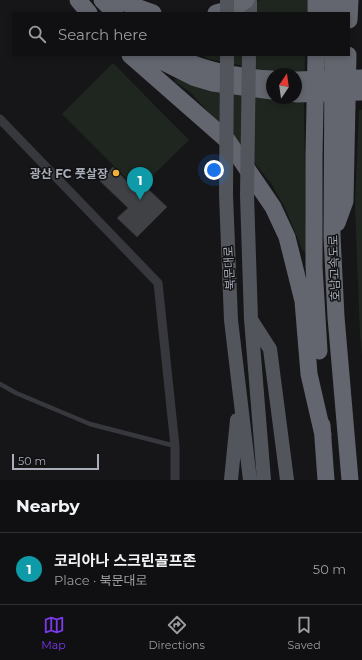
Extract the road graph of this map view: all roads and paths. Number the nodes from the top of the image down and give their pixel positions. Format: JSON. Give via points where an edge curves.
{"nodes":[{"id":1,"x":102,"y":0,"type":"edge"},
{"id":2,"x":121,"y":0,"type":"edge"},
{"id":3,"x":227,"y":0,"type":"edge"},
{"id":4,"x":246,"y":0,"type":"edge"},
{"id":5,"x":250,"y":0,"type":"edge"},
{"id":6,"x":316,"y":0,"type":"edge"},
{"id":7,"x":333,"y":0,"type":"edge"},
{"id":8,"x":350,"y":0,"type":"edge"},
{"id":9,"x":114,"y":12,"type":"edge"},
{"id":10,"x":151,"y":12,"type":"edge"},
{"id":11,"x":220,"y":12,"type":"edge"},
{"id":12,"x":227,"y":12,"type":"edge"},
{"id":13,"x":250,"y":12,"type":"edge"},
{"id":14,"x":316,"y":12,"type":"edge"},
{"id":15,"x":333,"y":12,"type":"edge"},
{"id":16,"x":349,"y":12,"type":"edge"},
{"id":17,"x":131,"y":56,"type":"edge"},
{"id":18,"x":151,"y":56,"type":"edge"},
{"id":19,"x":175,"y":56,"type":"edge"},
{"id":20,"x":227,"y":56,"type":"edge"},
{"id":21,"x":249,"y":56,"type":"edge"},
{"id":22,"x":316,"y":56,"type":"edge"},
{"id":23,"x":333,"y":56,"type":"edge"},
{"id":24,"x":348,"y":56,"type":"edge"},
{"id":25,"x":362,"y":78,"type":"edge"},
{"id":26,"x":302,"y":80,"type":"edge"},
{"id":27,"x":266,"y":84,"type":"edge"},
{"id":28,"x":266,"y":85,"type":"edge"},
{"id":29,"x":362,"y":92,"type":"edge"},
{"id":30,"x":302,"y":94,"type":"edge"},
{"id":31,"x":0,"y":119,"type":"edge"},
{"id":32,"x":332,"y":236,"type":"junction"},
{"id":33,"x":251,"y":319,"type":"junction"},
{"id":34,"x":231,"y":320,"type":"junction"},
{"id":35,"x":0,"y":384,"type":"edge"},
{"id":36,"x":323,"y":435,"type":"junction"},
{"id":37,"x":175,"y":446,"type":"junction"},
{"id":38,"x":176,"y":480,"type":"edge"},
{"id":39,"x":231,"y":480,"type":"edge"},
{"id":40,"x":250,"y":480,"type":"edge"},
{"id":41,"x":264,"y":480,"type":"edge"},
{"id":42,"x":287,"y":480,"type":"edge"},
{"id":43,"x":326,"y":480,"type":"edge"},
{"id":44,"x":350,"y":480,"type":"edge"}],
"edges":[{"from":1,"to":9,"type":"highway"},
{"from":2,"to":10,"type":"highway"},
{"from":3,"to":12,"type":"main road","bridge":true},
{"from":4,"to":11,"type":"highway","via":[[235,8]]},
{"from":5,"to":13,"type":"main road"},
{"from":6,"to":14,"type":"highway"},
{"from":7,"to":15,"type":"highway"},
{"from":8,"to":16,"type":"highway"},
{"from":17,"to":36,"type":"highway","via":[[228,141],[273,207],[287,237],[303,301],[310,374]]},
{"from":18,"to":28,"type":"highway","via":[[193,77],[213,83]]},
{"from":19,"to":27,"type":"highway"},
{"from":20,"to":34,"type":"main road","name":"북문대로","bridge":true,"via":[[226,195]]},
{"from":21,"to":33,"type":"main road","name":"북문대로","bridge":true,"via":[[246,195]]},
{"from":22,"to":36,"type":"highway","name":"호남고속도로","via":[[314,266]]},
{"from":23,"to":32,"type":"highway","name":"호남고속도로"},
{"from":24,"to":32,"type":"highway","via":[[345,201]]},
{"from":25,"to":26,"type":"highway","bridge":true},
{"from":29,"to":30,"type":"highway","bridge":true},
{"from":31,"to":37,"type":"street","via":[[158,282]]},
{"from":32,"to":44,"type":"highway","name":"호남고속도로"},
{"from":33,"to":41,"type":"main road","name":"북문대로"},
{"from":33,"to":42,"type":"main road","via":[[270,349]]},
{"from":34,"to":39,"type":"main road","via":[[237,414]]},
{"from":34,"to":40,"type":"main road","name":"북문대로"},
{"from":35,"to":37,"type":"lane","via":[[90,424]]},
{"from":36,"to":43,"type":"highway","name":"호남고속도로"},
{"from":37,"to":38,"type":"street"}]}
